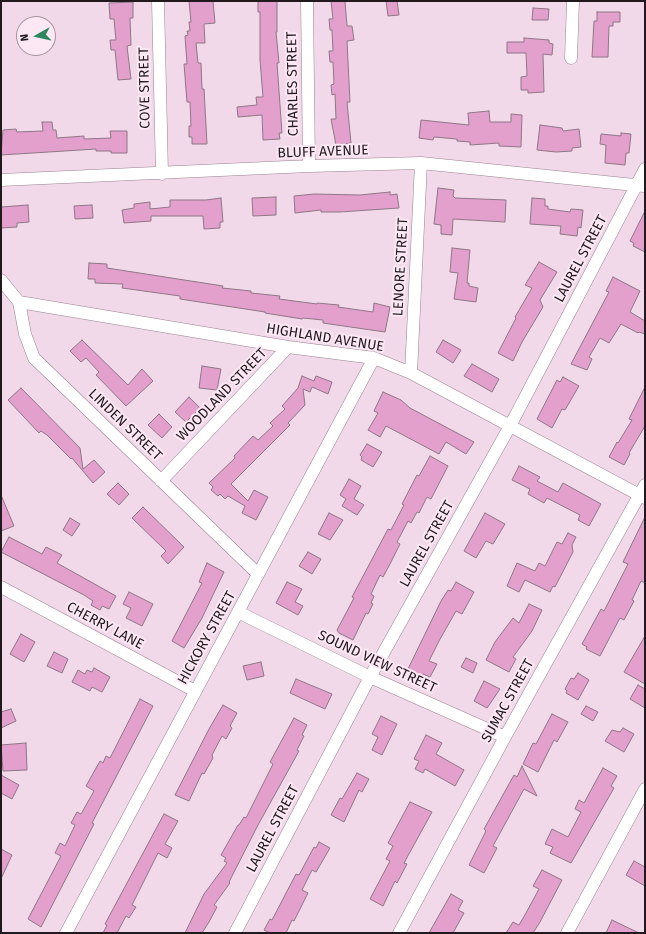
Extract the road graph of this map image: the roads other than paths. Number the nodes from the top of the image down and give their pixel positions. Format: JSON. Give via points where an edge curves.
{"nodes":[{"id":1,"x":158,"y":1,"type":"edge"},
{"id":2,"x":307,"y":1,"type":"edge"},
{"id":3,"x":573,"y":1,"type":"edge"},
{"id":4,"x":571,"y":58,"type":"dead end"},
{"id":5,"x":421,"y":163,"type":"junction"},
{"id":6,"x":309,"y":166,"type":"junction"},
{"id":7,"x":645,"y":169,"type":"edge"},
{"id":8,"x":162,"y":174,"type":"junction"},
{"id":9,"x":1,"y":180,"type":"edge"},
{"id":10,"x":641,"y":185,"type":"edge"},
{"id":11,"x":1,"y":280,"type":"edge"},
{"id":12,"x":19,"y":302,"type":"junction"},
{"id":13,"x":288,"y":348,"type":"junction"},
{"id":14,"x":374,"y":358,"type":"junction"},
{"id":15,"x":411,"y":373,"type":"junction"},
{"id":16,"x":510,"y":426,"type":"junction"},
{"id":17,"x":161,"y":481,"type":"junction"},
{"id":18,"x":643,"y":493,"type":"edge"},
{"id":19,"x":258,"y":574,"type":"junction"},
{"id":20,"x":1,"y":587,"type":"edge"},
{"id":21,"x":238,"y":612,"type":"junction"},
{"id":22,"x":370,"y":677,"type":"junction"},
{"id":23,"x":195,"y":691,"type":"junction"},
{"id":24,"x":505,"y":736,"type":"junction"},
{"id":25,"x":645,"y":789,"type":"edge"},
{"id":26,"x":66,"y":933,"type":"edge"},
{"id":27,"x":235,"y":933,"type":"edge"},
{"id":28,"x":399,"y":933,"type":"edge"},
{"id":29,"x":567,"y":933,"type":"edge"}],
"edges":[{"from":1,"to":8,"type":"street","name":"COVE STREET"},
{"from":2,"to":6,"type":"street","name":"CHARLES STREET"},
{"from":3,"to":4,"type":"street"},
{"from":5,"to":6,"type":"street","name":"BLUFF AVENUE"},
{"from":5,"to":10,"type":"street","name":"BLUFF AVENUE"},
{"from":5,"to":15,"type":"street","name":"LENORE STREET"},
{"from":6,"to":8,"type":"street","name":"BLUFF AVENUE"},
{"from":7,"to":10,"type":"street","name":"LAUREL STREET"},
{"from":8,"to":9,"type":"street","name":"BLUFF AVENUE"},
{"from":10,"to":16,"type":"street","name":"LAUREL STREET"},
{"from":11,"to":12,"type":"street","name":"LINDEN STREET"},
{"from":12,"to":13,"type":"street","name":"HIGHLAND AVENUE"},
{"from":12,"to":17,"type":"street","name":"LINDEN STREET","via":[[25,334],[34,358]]},
{"from":13,"to":14,"type":"street","name":"HIGHLAND AVENUE"},
{"from":13,"to":17,"type":"street","name":"WOODLAND STREET"},
{"from":14,"to":15,"type":"street","name":"HIGHLAND AVENUE"},
{"from":14,"to":19,"type":"street","name":"HICKORY STREET"},
{"from":15,"to":16,"type":"street","name":"HIGHLAND AVENUE"},
{"from":16,"to":18,"type":"street","name":"HIGHLAND AVENUE"},
{"from":16,"to":22,"type":"street","name":"LAUREL STREET"},
{"from":17,"to":19,"type":"street","name":"LINDEN STREET"},
{"from":18,"to":24,"type":"street","name":"SUMAC STREET"},
{"from":19,"to":21,"type":"street","name":"HICKORY STREET"},
{"from":20,"to":23,"type":"street","name":"CHERRY LANE"},
{"from":21,"to":22,"type":"street","name":"SOUND VIEW STREET"},
{"from":21,"to":23,"type":"street","name":"HICKORY STREET"},
{"from":22,"to":24,"type":"street","name":"SOUND VIEW STREET"},
{"from":22,"to":27,"type":"street","name":"LAUREL STREET"},
{"from":23,"to":26,"type":"street","name":"HICKORY STREET"},
{"from":24,"to":28,"type":"street","name":"SUMAC STREET"},
{"from":25,"to":29,"type":"street"}]}
